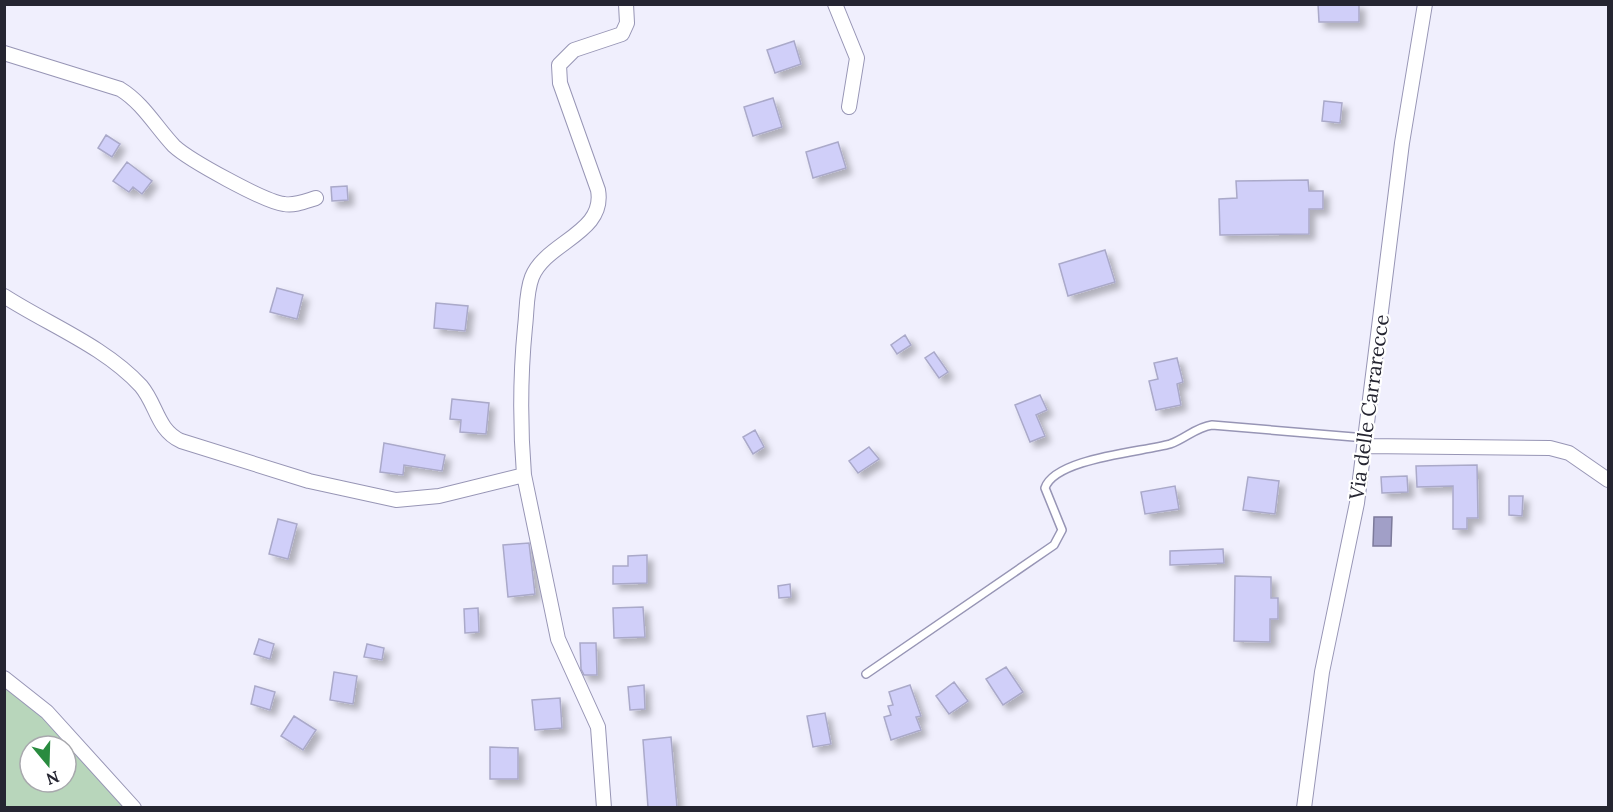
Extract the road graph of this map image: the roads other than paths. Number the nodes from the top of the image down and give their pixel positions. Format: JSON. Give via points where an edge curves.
{"nodes":[{"id":1,"x":626,"y":4,"type":"edge"},
{"id":2,"x":835,"y":4,"type":"edge"},
{"id":3,"x":1425,"y":4,"type":"edge"},
{"id":4,"x":4,"y":53,"type":"edge"},
{"id":5,"x":849,"y":107,"type":"dead end"},
{"id":6,"x":316,"y":198,"type":"dead end"},
{"id":7,"x":4,"y":296,"type":"edge"},
{"id":8,"x":1365,"y":442,"type":"junction"},
{"id":9,"x":524,"y":475,"type":"junction"},
{"id":10,"x":1608,"y":480,"type":"edge"},
{"id":11,"x":866,"y":674,"type":"dead end"},
{"id":12,"x":4,"y":678,"type":"edge"},
{"id":13,"x":134,"y":807,"type":"edge"},
{"id":14,"x":604,"y":807,"type":"edge"},
{"id":15,"x":1304,"y":807,"type":"edge"}],
"edges":[{"from":1,"to":9,"type":"street","via":[[627,23],[622,34],[574,50],[559,65],[560,83],[599,201],[591,221],[544,260],[532,278],[519,394]]},
{"from":2,"to":5,"type":"street","via":[[857,58]]},
{"from":3,"to":8,"type":"street","name":"Via delle Carrarecce","via":[[1402,143]]},
{"from":4,"to":6,"type":"street","via":[[120,89],[188,157],[274,201],[292,204]]},
{"from":7,"to":9,"type":"street","via":[[119,367],[146,393],[163,429],[181,441],[309,481],[396,500],[425,499]]},
{"from":8,"to":10,"type":"street","via":[[1550,448],[1569,453]]},
{"from":8,"to":11,"type":"lane","via":[[1212,425],[1174,442],[1063,470],[1048,481],[1046,488],[1062,530],[1054,545]]},
{"from":8,"to":15,"type":"street","name":"Via delle Carrarecce","via":[[1357,503],[1322,672]]},
{"from":9,"to":14,"type":"street","via":[[558,639],[598,727]]},
{"from":12,"to":13,"type":"street","via":[[47,712]]}]}
